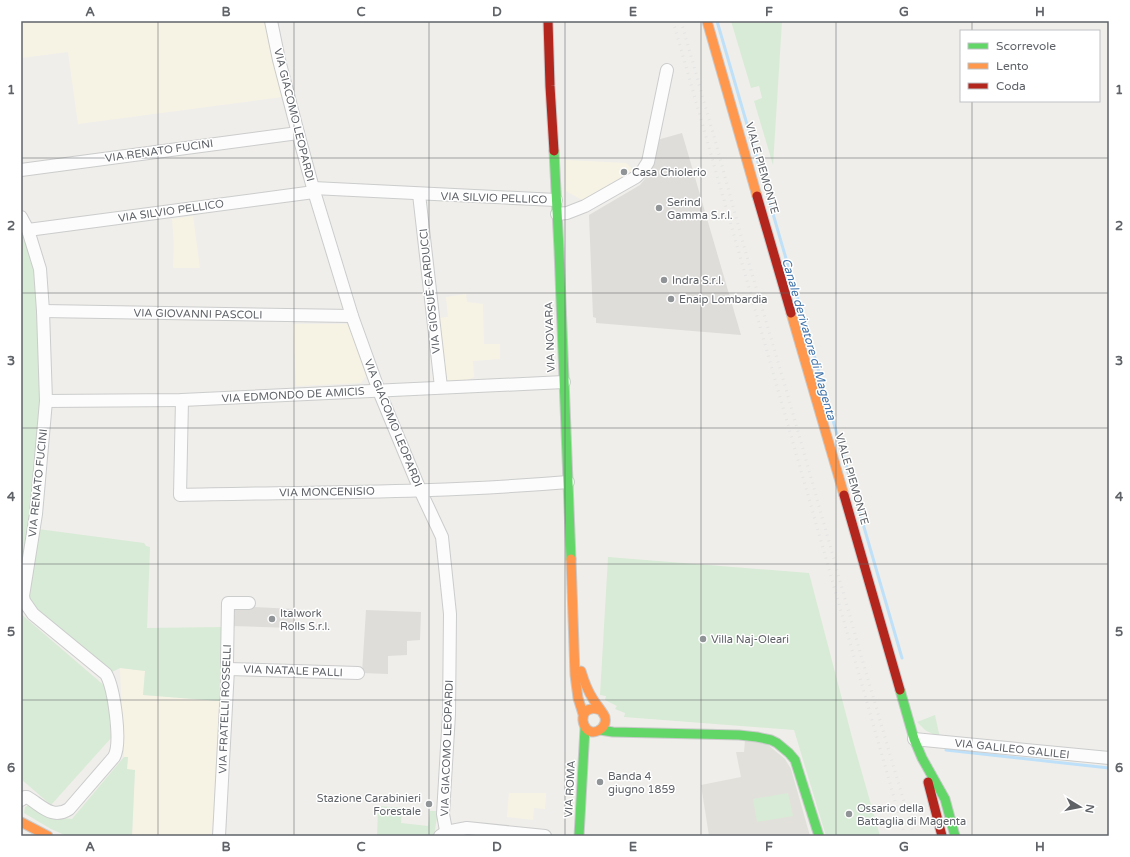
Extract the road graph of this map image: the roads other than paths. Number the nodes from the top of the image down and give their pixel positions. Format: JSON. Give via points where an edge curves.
{"nodes":[{"id":1,"x":271,"y":21,"type":"edge"},
{"id":2,"x":548,"y":21,"type":"edge"},
{"id":3,"x":707,"y":21,"type":"edge"},
{"id":4,"x":667,"y":70,"type":"dead end"},
{"id":5,"x":298,"y":133,"type":"junction"},
{"id":6,"x":21,"y":170,"type":"edge"},
{"id":7,"x":314,"y":190,"type":"junction"},
{"id":8,"x":419,"y":194,"type":"junction"},
{"id":9,"x":556,"y":200,"type":"junction"},
{"id":10,"x":557,"y":214,"type":"junction"},
{"id":11,"x":21,"y":217,"type":"edge"},
{"id":12,"x":28,"y":230,"type":"junction"},
{"id":13,"x":44,"y":311,"type":"junction"},
{"id":14,"x":352,"y":316,"type":"junction"},
{"id":15,"x":564,"y":382,"type":"junction"},
{"id":16,"x":441,"y":387,"type":"junction"},
{"id":17,"x":379,"y":391,"type":"junction"},
{"id":18,"x":182,"y":400,"type":"junction"},
{"id":19,"x":46,"y":401,"type":"junction"},
{"id":20,"x":568,"y":482,"type":"junction"},
{"id":21,"x":420,"y":490,"type":"junction"},
{"id":22,"x":250,"y":604,"type":"dead end"},
{"id":23,"x":575,"y":651,"type":"junction"},
{"id":24,"x":228,"y":669,"type":"junction"},
{"id":25,"x":358,"y":673,"type":"dead end"},
{"id":26,"x":603,"y":713,"type":"junction"},
{"id":27,"x":584,"y":714,"type":"junction"},
{"id":28,"x":592,"y":730,"type":"junction"},
{"id":29,"x":636,"y":732,"type":"junction"},
{"id":30,"x":914,"y":739,"type":"junction"},
{"id":31,"x":922,"y":758,"type":"junction"},
{"id":32,"x":1109,"y":758,"type":"edge"},
{"id":33,"x":21,"y":800,"type":"edge"},
{"id":34,"x":21,"y":822,"type":"edge"},
{"id":35,"x":444,"y":835,"type":"edge"},
{"id":36,"x":48,"y":836,"type":"edge"},
{"id":37,"x":219,"y":836,"type":"edge"},
{"id":38,"x":545,"y":836,"type":"edge"},
{"id":39,"x":578,"y":836,"type":"edge"},
{"id":40,"x":819,"y":836,"type":"edge"},
{"id":41,"x":942,"y":836,"type":"edge"},
{"id":42,"x":955,"y":836,"type":"edge"}],
"edges":[{"from":1,"to":5,"type":"street","name":"VIA GIACOMO LEOPARDI"},
{"from":2,"to":9,"type":"street","name":"VIA NOVARA"},
{"from":3,"to":30,"type":"street","name":"VIALE PIEMONTE"},
{"from":4,"to":10,"type":"street","via":[[648,162],[643,170],[636,177],[585,206]]},
{"from":5,"to":6,"type":"street","name":"VIA RENATO FUCINI"},
{"from":5,"to":7,"type":"street","name":"VIA GIACOMO LEOPARDI"},
{"from":7,"to":8,"type":"street","name":"VIA SILVIO PELLICO"},
{"from":7,"to":12,"type":"street","name":"VIA SILVIO PELLICO"},
{"from":7,"to":14,"type":"street","name":"VIA GIACOMO LEOPARDI"},
{"from":8,"to":9,"type":"street","name":"VIA SILVIO PELLICO"},
{"from":8,"to":16,"type":"street","name":"VIA GIOSUÈ CARDUCCI"},
{"from":9,"to":10,"type":"street","name":"VIA NOVARA"},
{"from":10,"to":15,"type":"street","name":"VIA NOVARA"},
{"from":11,"to":12,"type":"street","name":"VIA RENATO FUCINI"},
{"from":12,"to":13,"type":"street","name":"VIA RENATO FUCINI","via":[[40,269]]},
{"from":13,"to":14,"type":"street","name":"VIA GIOVANNI PASCOLI"},
{"from":13,"to":19,"type":"street","name":"VIA RENATO FUCINI"},
{"from":14,"to":17,"type":"street","name":"VIA GIACOMO LEOPARDI"},
{"from":15,"to":16,"type":"street","name":"VIA EDMONDO DE AMICIS"},
{"from":15,"to":20,"type":"street","name":"VIA NOVARA"},
{"from":16,"to":17,"type":"street","name":"VIA EDMONDO DE AMICIS"},
{"from":17,"to":18,"type":"street","name":"VIA EDMONDO DE AMICIS"},
{"from":17,"to":21,"type":"street","name":"VIA GIACOMO LEOPARDI"},
{"from":18,"to":19,"type":"street","name":"VIA EDMONDO DE AMICIS"},
{"from":18,"to":21,"type":"street","name":"VIA MONCENISIO","via":[[180,495]]},
{"from":19,"to":33,"type":"street","name":"VIA RENATO FUCINI","via":[[36,514],[24,601],[33,614],[106,674],[116,714],[117,747],[114,757],[67,811],[51,812],[27,797]]},
{"from":20,"to":21,"type":"street","name":"VIA MONCENISIO"},
{"from":20,"to":23,"type":"street","name":"VIA NOVARA"},
{"from":21,"to":35,"type":"street","name":"VIA GIACOMO LEOPARDI","via":[[442,537],[450,614]]},
{"from":22,"to":24,"type":"street","name":"VIA FRATELLI ROSSELLI","via":[[228,603]]},
{"from":23,"to":26,"type":"street","name":"VIA NOVARA","via":[[588,691]]},
{"from":23,"to":27,"type":"street","name":"VIA NOVARA","via":[[578,698]]},
{"from":24,"to":25,"type":"street","name":"VIA NATALE PALLI"},
{"from":24,"to":37,"type":"street","name":"VIA FRATELLI ROSSELLI"},
{"from":26,"to":27,"type":"street","via":[[593,708]]},
{"from":26,"to":28,"type":"street","via":[[605,724]]},
{"from":26,"to":29,"type":"street","via":[[617,726]]},
{"from":27,"to":28,"type":"street","via":[[582,721]]},
{"from":28,"to":29,"type":"street"},
{"from":28,"to":39,"type":"street","name":"VIA ROMA","via":[[584,744]]},
{"from":29,"to":40,"type":"street","via":[[759,736],[780,744],[795,760]]},
{"from":30,"to":31,"type":"street","name":"VIALE PIEMONTE"},
{"from":30,"to":32,"type":"street","name":"VIA GALILEO GALILEI"},
{"from":31,"to":41,"type":"street","name":"VIALE PIEMONTE"},
{"from":31,"to":42,"type":"street","name":"VIALE PIEMONTE","via":[[945,799]]},
{"from":34,"to":36,"type":"street"},
{"from":35,"to":38,"type":"street","via":[[467,828]]}]}
